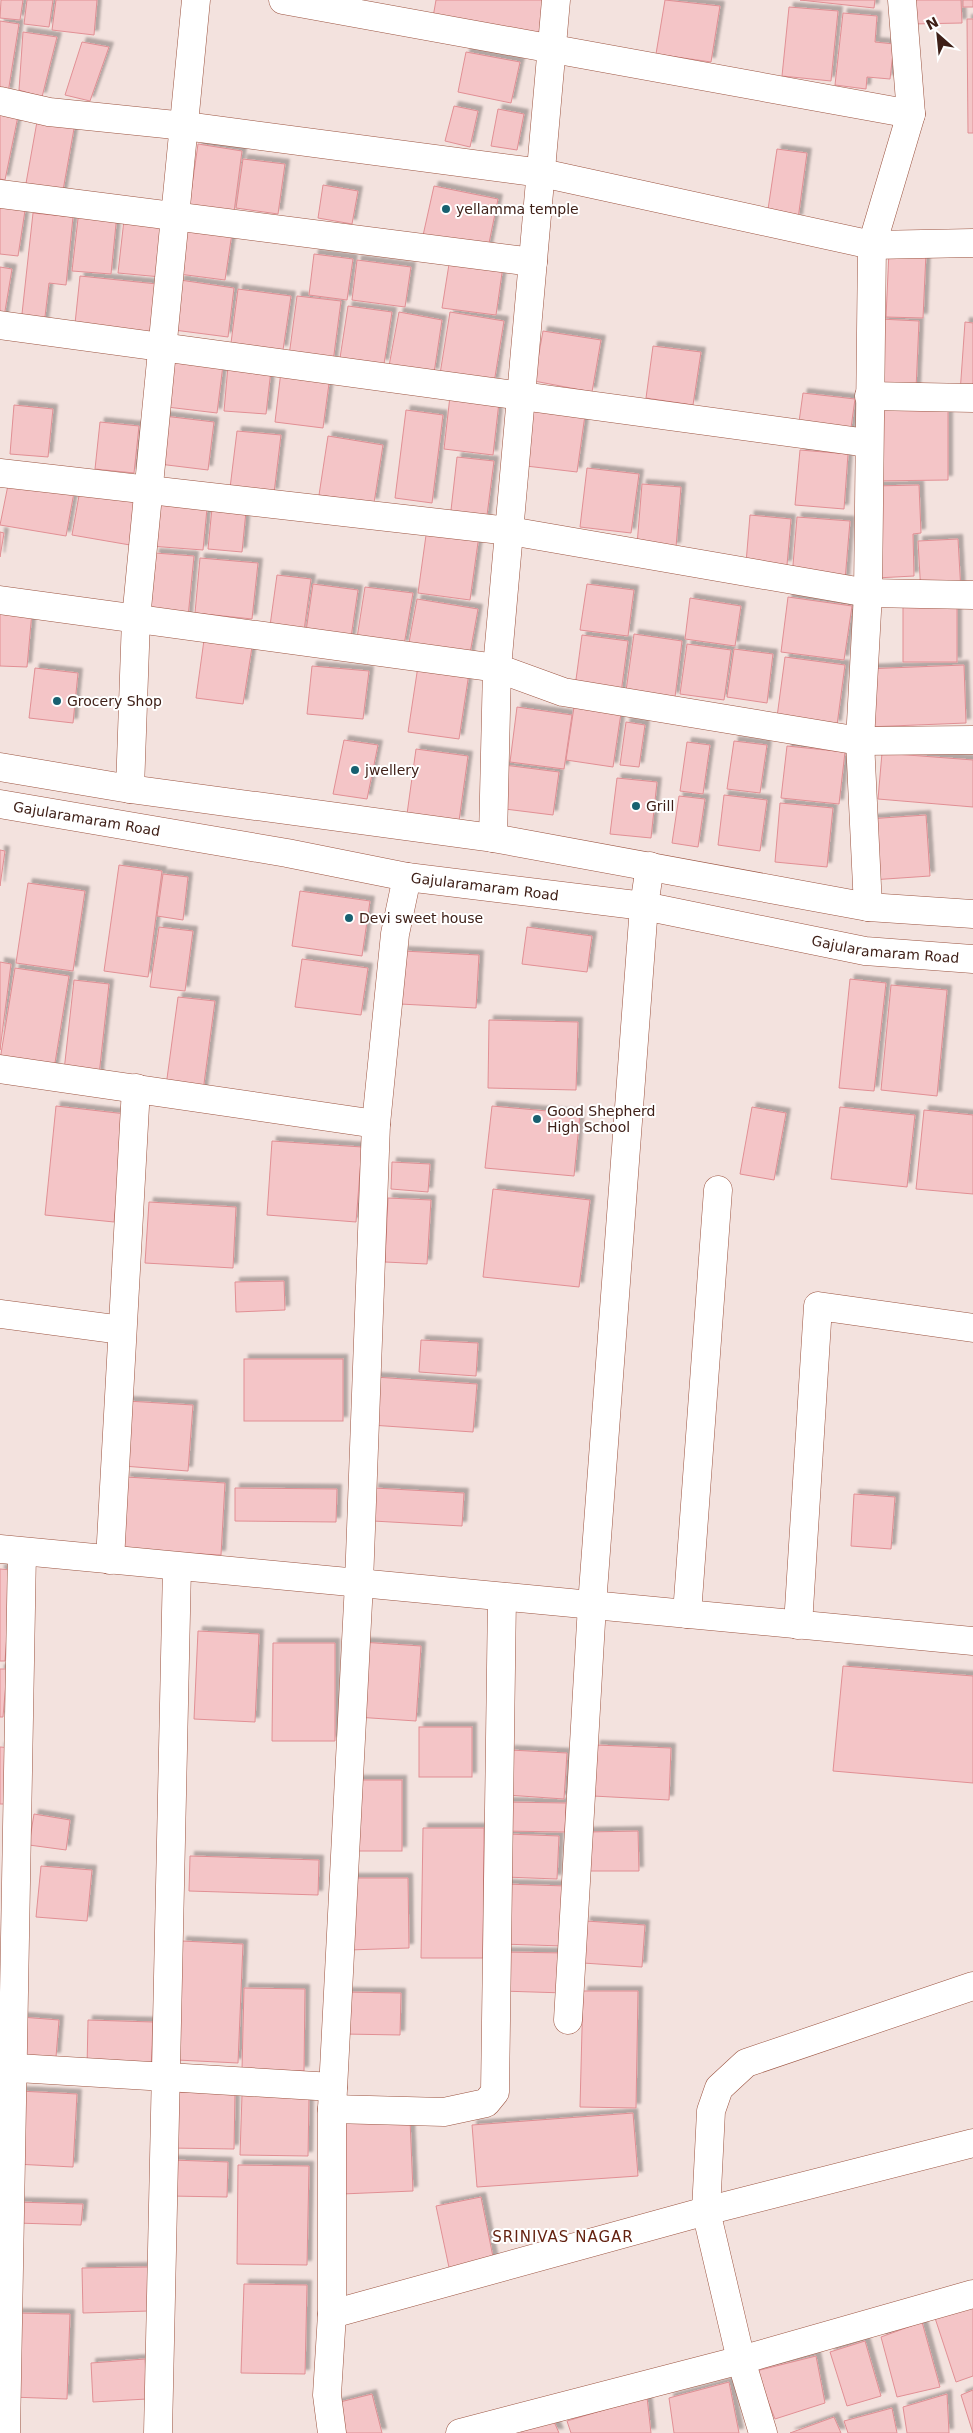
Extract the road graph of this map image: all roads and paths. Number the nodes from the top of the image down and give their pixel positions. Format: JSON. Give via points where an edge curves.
{"nodes":[{"id":1,"x":196,"y":0,"type":"edge"},
{"id":2,"x":283,"y":0,"type":"edge"},
{"id":3,"x":556,"y":0,"type":"edge"},
{"id":4,"x":902,"y":0,"type":"edge"},
{"id":5,"x":552,"y":49,"type":"junction"},
{"id":6,"x":0,"y":101,"type":"edge"},
{"id":7,"x":911,"y":114,"type":"junction"},
{"id":8,"x":186,"y":126,"type":"junction"},
{"id":9,"x":542,"y":173,"type":"junction"},
{"id":10,"x":0,"y":194,"type":"edge"},
{"id":11,"x":176,"y":217,"type":"junction"},
{"id":12,"x":973,"y":243,"type":"edge"},
{"id":13,"x":872,"y":245,"type":"junction"},
{"id":14,"x":533,"y":262,"type":"junction"},
{"id":15,"x":0,"y":325,"type":"edge"},
{"id":16,"x":163,"y":347,"type":"junction"},
{"id":17,"x":521,"y":396,"type":"junction"},
{"id":18,"x":869,"y":396,"type":"junction"},
{"id":19,"x":973,"y":398,"type":"edge"},
{"id":20,"x":868,"y":443,"type":"junction"},
{"id":21,"x":0,"y":473,"type":"edge"},
{"id":22,"x":149,"y":490,"type":"junction"},
{"id":23,"x":510,"y":531,"type":"junction"},
{"id":24,"x":868,"y":593,"type":"junction"},
{"id":25,"x":973,"y":595,"type":"edge"},
{"id":26,"x":0,"y":600,"type":"edge"},
{"id":27,"x":136,"y":619,"type":"junction"},
{"id":28,"x":498,"y":668,"type":"junction"},
{"id":29,"x":973,"y":740,"type":"edge"},
{"id":30,"x":860,"y":741,"type":"junction"},
{"id":31,"x":0,"y":767,"type":"edge"},
{"id":32,"x":130,"y":789,"type":"junction"},
{"id":33,"x":0,"y":804,"type":"edge"},
{"id":34,"x":493,"y":838,"type":"junction"},
{"id":35,"x":650,"y":866,"type":"junction"},
{"id":36,"x":407,"y":877,"type":"junction"},
{"id":37,"x":644,"y":906,"type":"junction"},
{"id":38,"x":868,"y":907,"type":"junction"},
{"id":39,"x":973,"y":914,"type":"edge"},
{"id":40,"x":973,"y":958,"type":"edge"},
{"id":41,"x":0,"y":1069,"type":"edge"},
{"id":42,"x":136,"y":1088,"type":"junction"},
{"id":43,"x":376,"y":1124,"type":"junction"},
{"id":44,"x":718,"y":1190,"type":"dead end"},
{"id":45,"x":0,"y":1314,"type":"edge"},
{"id":46,"x":973,"y":1328,"type":"edge"},
{"id":47,"x":122,"y":1330,"type":"junction"},
{"id":48,"x":11,"y":1551,"type":"edge"},
{"id":49,"x":110,"y":1560,"type":"junction"},
{"id":50,"x":178,"y":1566,"type":"junction"},
{"id":51,"x":359,"y":1584,"type":"junction"},
{"id":52,"x":502,"y":1597,"type":"junction"},
{"id":53,"x":592,"y":1605,"type":"junction"},
{"id":54,"x":687,"y":1614,"type":"junction"},
{"id":55,"x":798,"y":1625,"type":"junction"},
{"id":56,"x":973,"y":1641,"type":"edge"},
{"id":57,"x":973,"y":1986,"type":"edge"},
{"id":58,"x":568,"y":2020,"type":"dead end"},
{"id":59,"x":6,"y":2067,"type":"edge"},
{"id":60,"x":165,"y":2078,"type":"junction"},
{"id":61,"x":332,"y":2098,"type":"junction"},
{"id":62,"x":973,"y":2142,"type":"edge"},
{"id":63,"x":706,"y":2211,"type":"junction"},
{"id":64,"x":973,"y":2294,"type":"edge"},
{"id":65,"x":332,"y":2314,"type":"junction"},
{"id":66,"x":741,"y":2360,"type":"junction"},
{"id":67,"x":6,"y":2433,"type":"edge"},
{"id":68,"x":158,"y":2433,"type":"edge"},
{"id":69,"x":332,"y":2433,"type":"edge"},
{"id":70,"x":460,"y":2433,"type":"edge"},
{"id":71,"x":763,"y":2433,"type":"edge"}],
"edges":[{"from":1,"to":8,"type":"street"},
{"from":2,"to":5,"type":"street"},
{"from":3,"to":5,"type":"street"},
{"from":4,"to":7,"type":"street"},
{"from":5,"to":7,"type":"street"},
{"from":5,"to":9,"type":"street"},
{"from":6,"to":8,"type":"street","via":[[49,112]]},
{"from":7,"to":13,"type":"street"},
{"from":8,"to":9,"type":"street"},
{"from":8,"to":11,"type":"street"},
{"from":9,"to":13,"type":"street"},
{"from":9,"to":14,"type":"street"},
{"from":10,"to":11,"type":"street"},
{"from":11,"to":14,"type":"street"},
{"from":11,"to":16,"type":"street"},
{"from":12,"to":13,"type":"street"},
{"from":13,"to":18,"type":"street"},
{"from":14,"to":17,"type":"street"},
{"from":15,"to":16,"type":"street"},
{"from":16,"to":17,"type":"street"},
{"from":16,"to":22,"type":"street"},
{"from":17,"to":20,"type":"street"},
{"from":17,"to":23,"type":"street"},
{"from":18,"to":19,"type":"street"},
{"from":18,"to":20,"type":"street"},
{"from":20,"to":24,"type":"street"},
{"from":21,"to":22,"type":"street"},
{"from":22,"to":23,"type":"street"},
{"from":22,"to":27,"type":"street"},
{"from":23,"to":24,"type":"street"},
{"from":23,"to":28,"type":"street"},
{"from":24,"to":25,"type":"street"},
{"from":24,"to":30,"type":"street"},
{"from":26,"to":27,"type":"street"},
{"from":27,"to":28,"type":"street"},
{"from":27,"to":32,"type":"street"},
{"from":28,"to":30,"type":"street","via":[[563,692]]},
{"from":28,"to":34,"type":"street"},
{"from":29,"to":30,"type":"street"},
{"from":30,"to":38,"type":"street"},
{"from":31,"to":32,"type":"street"},
{"from":32,"to":34,"type":"street"},
{"from":33,"to":36,"type":"street","name":"Gajularamaram Road","via":[[287,852]]},
{"from":34,"to":35,"type":"street"},
{"from":35,"to":37,"type":"street"},
{"from":35,"to":38,"type":"street"},
{"from":36,"to":37,"type":"street","name":"Gajularamaram Road"},
{"from":36,"to":43,"type":"street","via":[[395,934]]},
{"from":37,"to":40,"type":"street","name":"Gajularamaram Road","via":[[865,951]]},
{"from":37,"to":53,"type":"street"},
{"from":38,"to":39,"type":"street"},
{"from":41,"to":42,"type":"street"},
{"from":42,"to":43,"type":"street"},
{"from":42,"to":47,"type":"street"},
{"from":43,"to":51,"type":"street"},
{"from":44,"to":54,"type":"street"},
{"from":45,"to":47,"type":"street"},
{"from":46,"to":55,"type":"street","via":[[818,1306]]},
{"from":47,"to":49,"type":"street"},
{"from":48,"to":49,"type":"street"},
{"from":48,"to":59,"type":"street"},
{"from":49,"to":50,"type":"street"},
{"from":50,"to":51,"type":"street"},
{"from":50,"to":60,"type":"street"},
{"from":51,"to":52,"type":"street"},
{"from":51,"to":61,"type":"street"},
{"from":52,"to":53,"type":"street"},
{"from":52,"to":61,"type":"street","via":[[495,2092],[486,2103],[444,2112]]},
{"from":53,"to":54,"type":"street"},
{"from":53,"to":58,"type":"street"},
{"from":54,"to":55,"type":"street"},
{"from":55,"to":56,"type":"street"},
{"from":57,"to":63,"type":"street","via":[[746,2063],[730,2075],[719,2088],[711,2111]]},
{"from":59,"to":60,"type":"street"},
{"from":59,"to":67,"type":"street"},
{"from":60,"to":61,"type":"street"},
{"from":60,"to":68,"type":"street"},
{"from":61,"to":65,"type":"street"},
{"from":62,"to":63,"type":"street"},
{"from":63,"to":65,"type":"street"},
{"from":63,"to":66,"type":"street"},
{"from":64,"to":66,"type":"street"},
{"from":65,"to":69,"type":"street","via":[[327,2395]]},
{"from":66,"to":70,"type":"street"},
{"from":66,"to":71,"type":"street"}]}
